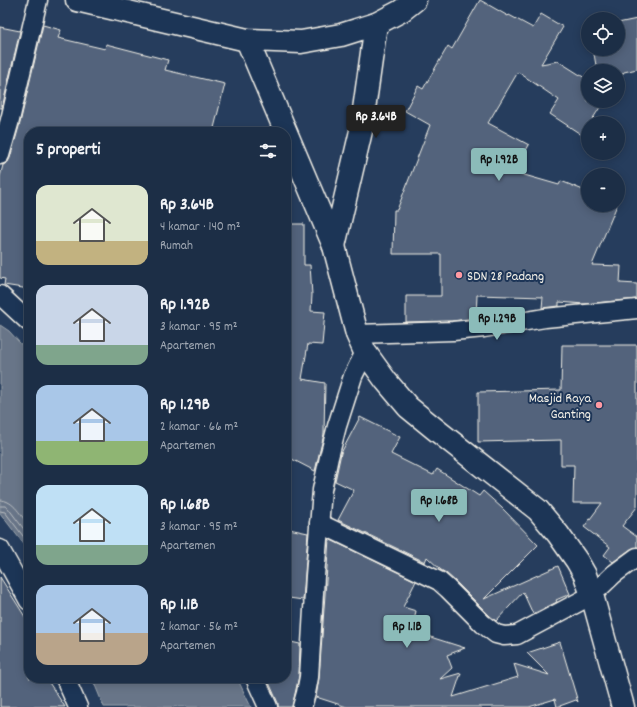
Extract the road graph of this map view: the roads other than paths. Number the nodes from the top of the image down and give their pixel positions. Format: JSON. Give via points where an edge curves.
{"nodes":[{"id":1,"x":38,"y":0,"type":"edge"},
{"id":2,"x":77,"y":0,"type":"edge"},
{"id":3,"x":408,"y":6,"type":"edge"},
{"id":4,"x":376,"y":24,"type":"junction"},
{"id":5,"x":247,"y":40,"type":"junction"},
{"id":6,"x":5,"y":119,"type":"edge"},
{"id":7,"x":284,"y":127,"type":"edge"},
{"id":8,"x":291,"y":144,"type":"edge"},
{"id":9,"x":0,"y":155,"type":"edge"},
{"id":10,"x":334,"y":246,"type":"junction"},
{"id":11,"x":0,"y":296,"type":"edge"},
{"id":12,"x":637,"y":309,"type":"edge"},
{"id":13,"x":24,"y":318,"type":"edge"},
{"id":14,"x":361,"y":343,"type":"junction"},
{"id":15,"x":319,"y":523,"type":"junction"},
{"id":16,"x":0,"y":549,"type":"edge"},
{"id":17,"x":637,"y":557,"type":"edge"},
{"id":18,"x":24,"y":592,"type":"edge"},
{"id":19,"x":592,"y":595,"type":"junction"},
{"id":20,"x":67,"y":683,"type":"edge"},
{"id":21,"x":256,"y":683,"type":"edge"},
{"id":22,"x":78,"y":707,"type":"edge"},
{"id":23,"x":268,"y":707,"type":"edge"},
{"id":24,"x":302,"y":707,"type":"edge"},
{"id":25,"x":623,"y":707,"type":"edge"}],
"edges":[{"from":1,"to":6,"type":"street"},
{"from":2,"to":5,"type":"street"},
{"from":3,"to":4,"type":"street"},
{"from":4,"to":5,"type":"street","via":[[341,35],[301,42]]},
{"from":4,"to":10,"type":"street","via":[[361,131]]},
{"from":5,"to":7,"type":"street"},
{"from":6,"to":9,"type":"street"},
{"from":8,"to":10,"type":"street"},
{"from":10,"to":14,"type":"street"},
{"from":11,"to":13,"type":"street"},
{"from":12,"to":14,"type":"street","via":[[545,318]]},
{"from":14,"to":15,"type":"street","via":[[329,457]]},
{"from":14,"to":19,"type":"street","via":[[386,381],[408,407],[538,510],[577,561]]},
{"from":15,"to":19,"type":"street","via":[[438,581],[496,634],[517,635]]},
{"from":15,"to":24,"type":"street","via":[[309,677]]},
{"from":16,"to":18,"type":"street"},
{"from":17,"to":19,"type":"street"},
{"from":19,"to":25,"type":"street"},
{"from":20,"to":22,"type":"street"},
{"from":21,"to":23,"type":"street"}]}
